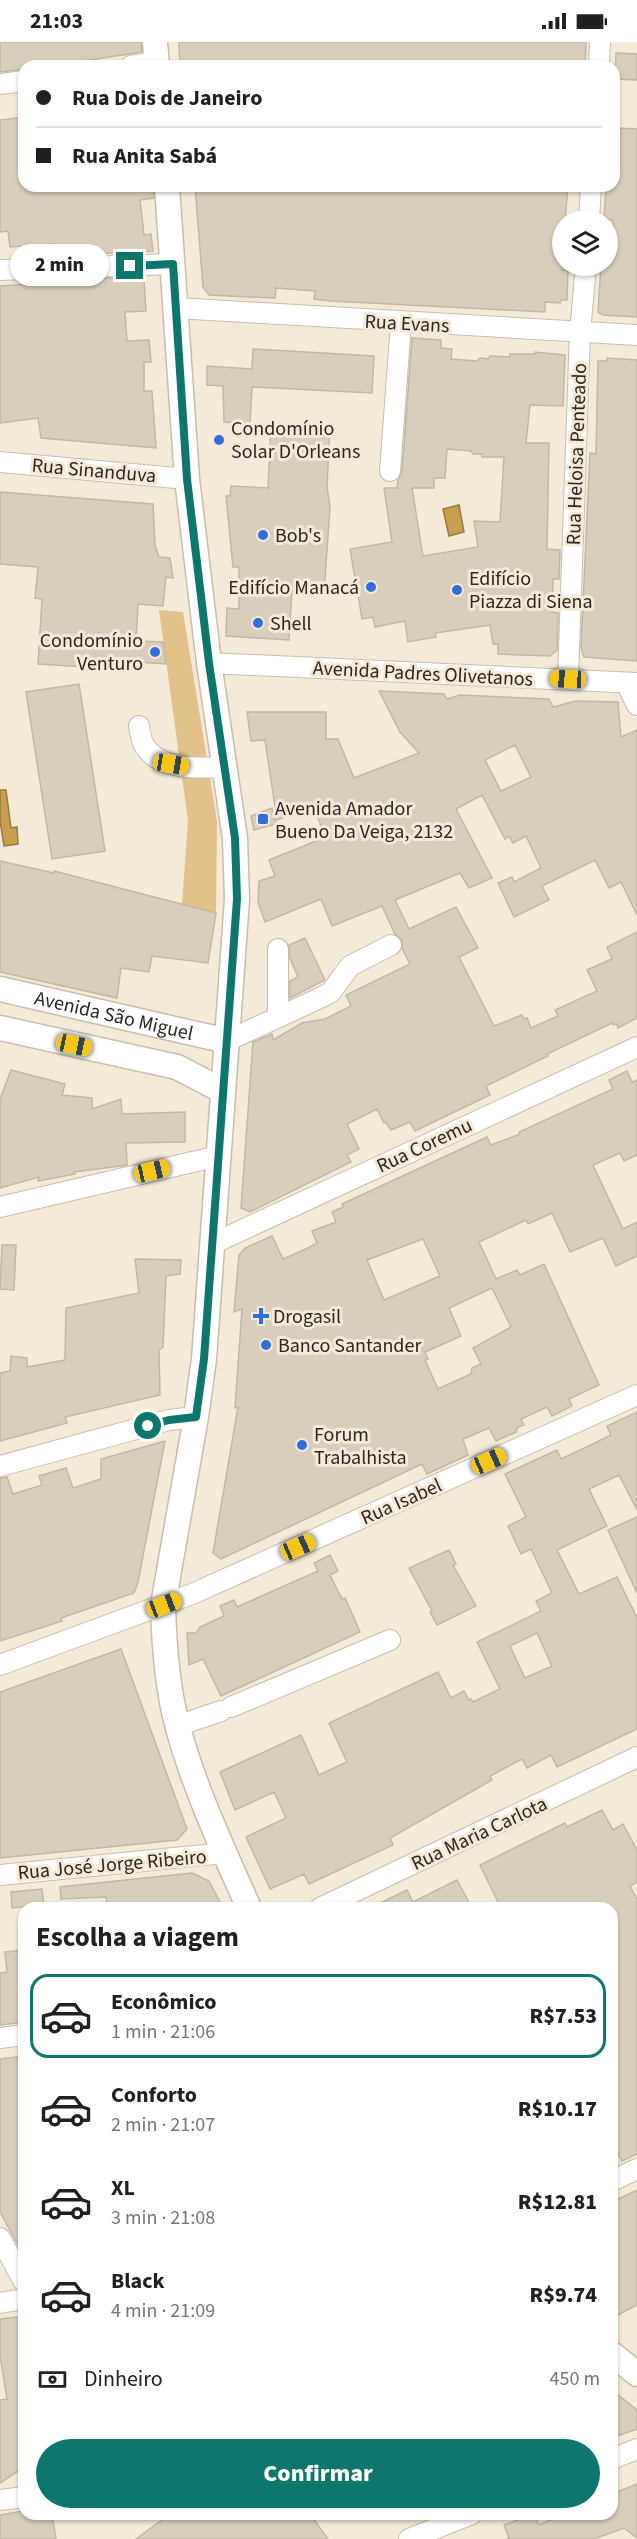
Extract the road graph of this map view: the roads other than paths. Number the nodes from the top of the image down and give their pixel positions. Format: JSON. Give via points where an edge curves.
{"nodes":[{"id":1,"x":600,"y":42,"type":"edge"},
{"id":2,"x":598,"y":60,"type":"edge"},
{"id":3,"x":18,"y":82,"type":"edge"},
{"id":4,"x":0,"y":84,"type":"edge"},
{"id":5,"x":167,"y":192,"type":"edge"},
{"id":6,"x":591,"y":192,"type":"edge"},
{"id":7,"x":590,"y":210,"type":"edge"},
{"id":8,"x":173,"y":264,"type":"junction"},
{"id":9,"x":0,"y":270,"type":"edge"},
{"id":10,"x":585,"y":276,"type":"edge"},
{"id":11,"x":176,"y":309,"type":"junction"},
{"id":12,"x":400,"y":323,"type":"junction"},
{"id":13,"x":580,"y":332,"type":"junction"},
{"id":14,"x":637,"y":335,"type":"edge"},
{"id":15,"x":0,"y":462,"type":"edge"},
{"id":16,"x":390,"y":471,"type":"dead end"},
{"id":17,"x":187,"y":479,"type":"junction"},
{"id":18,"x":209,"y":663,"type":"junction"},
{"id":19,"x":568,"y":679,"type":"junction"},
{"id":20,"x":632,"y":683,"type":"edge"},
{"id":21,"x":637,"y":705,"type":"edge"},
{"id":22,"x":139,"y":726,"type":"dead end"},
{"id":23,"x":224,"y":767,"type":"junction"},
{"id":24,"x":391,"y":945,"type":"dead end"},
{"id":25,"x":278,"y":949,"type":"dead end"},
{"id":26,"x":0,"y":990,"type":"edge"},
{"id":27,"x":278,"y":1017,"type":"junction"},
{"id":28,"x":0,"y":1028,"type":"edge"},
{"id":29,"x":637,"y":1047,"type":"edge"},
{"id":30,"x":226,"y":1050,"type":"junction"},
{"id":31,"x":177,"y":1067,"type":"junction"},
{"id":32,"x":223,"y":1091,"type":"junction"},
{"id":33,"x":218,"y":1156,"type":"junction"},
{"id":34,"x":0,"y":1207,"type":"edge"},
{"id":35,"x":212,"y":1244,"type":"junction"},
{"id":36,"x":637,"y":1395,"type":"edge"},
{"id":37,"x":196,"y":1417,"type":"junction"},
{"id":38,"x":0,"y":1466,"type":"edge"},
{"id":39,"x":164,"y":1605,"type":"junction"},
{"id":40,"x":390,"y":1640,"type":"dead end"},
{"id":41,"x":8,"y":1663,"type":"edge"},
{"id":42,"x":0,"y":1674,"type":"edge"},
{"id":43,"x":177,"y":1726,"type":"junction"},
{"id":44,"x":637,"y":1758,"type":"edge"},
{"id":45,"x":225,"y":1853,"type":"junction"},
{"id":46,"x":0,"y":1875,"type":"edge"},
{"id":47,"x":246,"y":1902,"type":"edge"},
{"id":48,"x":333,"y":1902,"type":"edge"},
{"id":49,"x":18,"y":2036,"type":"edge"},
{"id":50,"x":0,"y":2038,"type":"edge"},
{"id":51,"x":637,"y":2169,"type":"edge"},
{"id":52,"x":618,"y":2178,"type":"edge"},
{"id":53,"x":0,"y":2238,"type":"edge"},
{"id":54,"x":18,"y":2271,"type":"edge"},
{"id":55,"x":18,"y":2300,"type":"edge"},
{"id":56,"x":0,"y":2302,"type":"edge"},
{"id":57,"x":618,"y":2359,"type":"edge"},
{"id":58,"x":637,"y":2374,"type":"edge"},
{"id":59,"x":637,"y":2449,"type":"edge"},
{"id":60,"x":618,"y":2457,"type":"edge"},
{"id":61,"x":18,"y":2497,"type":"edge"},
{"id":62,"x":0,"y":2500,"type":"edge"},
{"id":63,"x":457,"y":2520,"type":"edge"},
{"id":64,"x":409,"y":2539,"type":"edge"}],
"edges":[{"from":1,"to":2,"type":"street"},
{"from":3,"to":4,"type":"street"},
{"from":5,"to":8,"type":"main road"},
{"from":6,"to":7,"type":"street"},
{"from":8,"to":9,"type":"street"},
{"from":8,"to":11,"type":"main road"},
{"from":10,"to":13,"type":"street","name":"Rua Heloisa Penteado"},
{"from":11,"to":12,"type":"street","name":"Rua Evans"},
{"from":11,"to":17,"type":"main road"},
{"from":12,"to":13,"type":"street","name":"Rua Evans"},
{"from":12,"to":16,"type":"street"},
{"from":13,"to":14,"type":"street","name":"Rua Evans"},
{"from":13,"to":19,"type":"street","name":"Rua Heloisa Penteado"},
{"from":15,"to":17,"type":"street","name":"Rua Sinanduva"},
{"from":17,"to":18,"type":"main road"},
{"from":18,"to":19,"type":"street","name":"Avenida Padres Olivetanos"},
{"from":18,"to":23,"type":"main road"},
{"from":19,"to":20,"type":"street","name":"Avenida Padres Olivetanos"},
{"from":20,"to":21,"type":"street"},
{"from":22,"to":23,"type":"street","via":[[144,745],[158,758],[200,768]]},
{"from":23,"to":30,"type":"main road","via":[[235,838],[237,899]]},
{"from":24,"to":27,"type":"street","via":[[350,966],[332,992]]},
{"from":25,"to":27,"type":"street"},
{"from":26,"to":30,"type":"main road","name":"Avenida São Miguel"},
{"from":27,"to":30,"type":"street"},
{"from":28,"to":31,"type":"main road","name":"Avenida São Miguel"},
{"from":29,"to":35,"type":"street","name":"Rua Coremu"},
{"from":30,"to":31,"type":"main road","name":"Avenida São Miguel"},
{"from":30,"to":32,"type":"main road"},
{"from":31,"to":32,"type":"main road","name":"Avenida São Miguel"},
{"from":32,"to":33,"type":"main road"},
{"from":33,"to":34,"type":"street"},
{"from":33,"to":35,"type":"main road"},
{"from":35,"to":37,"type":"main road"},
{"from":36,"to":39,"type":"street","name":"Rua Isabel"},
{"from":37,"to":38,"type":"street","via":[[169,1420]]},
{"from":37,"to":39,"type":"main road"},
{"from":39,"to":41,"type":"street","name":"Rua Isabel"},
{"from":39,"to":43,"type":"main road","via":[[169,1685]]},
{"from":40,"to":43,"type":"street"},
{"from":41,"to":42,"type":"street"},
{"from":43,"to":45,"type":"main road"},
{"from":44,"to":48,"type":"street","name":"Rua Maria Carlota"},
{"from":45,"to":46,"type":"street","name":"Rua José Jorge Ribeiro"},
{"from":45,"to":47,"type":"main road"},
{"from":49,"to":50,"type":"street"},
{"from":51,"to":52,"type":"street"},
{"from":53,"to":54,"type":"street"},
{"from":55,"to":56,"type":"street"},
{"from":57,"to":58,"type":"main road"},
{"from":59,"to":60,"type":"street"},
{"from":61,"to":62,"type":"street"},
{"from":63,"to":64,"type":"street"}]}
